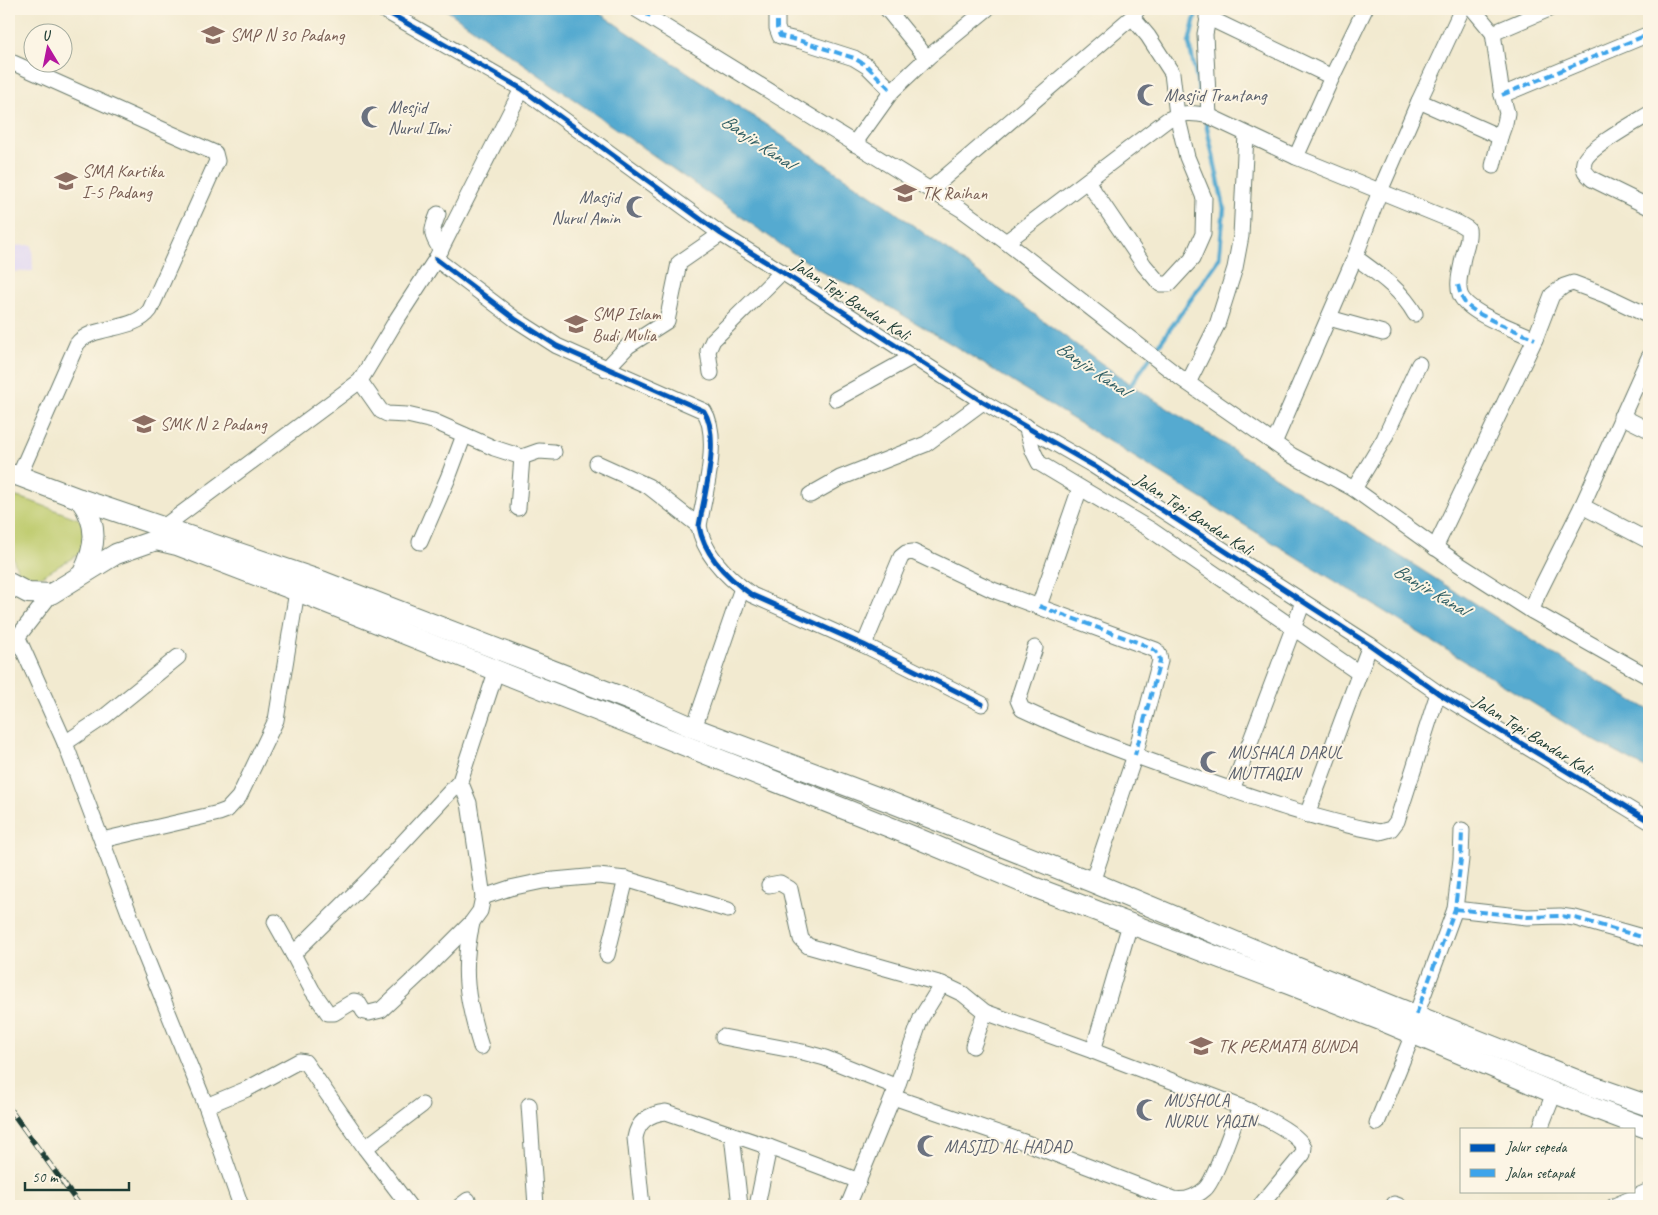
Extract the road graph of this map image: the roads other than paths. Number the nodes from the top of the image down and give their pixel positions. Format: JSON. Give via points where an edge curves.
{"nodes":[{"id":1,"x":382,"y":9,"type":"edge"},
{"id":2,"x":777,"y":9,"type":"edge"},
{"id":3,"x":887,"y":9,"type":"edge"},
{"id":4,"x":987,"y":9,"type":"edge"},
{"id":5,"x":1366,"y":9,"type":"edge"},
{"id":6,"x":1462,"y":9,"type":"edge"},
{"id":7,"x":1473,"y":9,"type":"edge"},
{"id":8,"x":1549,"y":9,"type":"edge"},
{"id":9,"x":645,"y":11,"type":"edge"},
{"id":10,"x":1135,"y":13,"type":"edge"},
{"id":11,"x":1209,"y":13,"type":"edge"},
{"id":12,"x":1493,"y":32,"type":"junction"},
{"id":13,"x":1649,"y":34,"type":"edge"},
{"id":14,"x":927,"y":58,"type":"junction"},
{"id":15,"x":9,"y":61,"type":"edge"},
{"id":16,"x":1332,"y":77,"type":"junction"},
{"id":17,"x":522,"y":89,"type":"junction"},
{"id":18,"x":892,"y":91,"type":"junction"},
{"id":19,"x":1502,"y":95,"type":"junction"},
{"id":20,"x":1419,"y":101,"type":"junction"},
{"id":21,"x":1649,"y":114,"type":"edge"},
{"id":22,"x":1204,"y":115,"type":"junction"},
{"id":23,"x":1177,"y":116,"type":"junction"},
{"id":24,"x":1246,"y":134,"type":"junction"},
{"id":25,"x":1500,"y":137,"type":"junction"},
{"id":26,"x":854,"y":144,"type":"junction"},
{"id":27,"x":1296,"y":157,"type":"junction"},
{"id":28,"x":1493,"y":166,"type":"dead end"},
{"id":29,"x":1087,"y":181,"type":"junction"},
{"id":30,"x":930,"y":190,"type":"junction"},
{"id":31,"x":1380,"y":191,"type":"junction"},
{"id":32,"x":1649,"y":207,"type":"edge"},
{"id":33,"x":438,"y":214,"type":"dead end"},
{"id":34,"x":721,"y":234,"type":"junction"},
{"id":35,"x":1006,"y":242,"type":"junction"},
{"id":36,"x":439,"y":255,"type":"junction"},
{"id":37,"x":1355,"y":257,"type":"junction"},
{"id":38,"x":782,"y":272,"type":"junction"},
{"id":39,"x":1415,"y":314,"type":"dead end"},
{"id":40,"x":1649,"y":316,"type":"edge"},
{"id":41,"x":1329,"y":318,"type":"junction"},
{"id":42,"x":1383,"y":333,"type":"dead end"},
{"id":43,"x":1536,"y":339,"type":"junction"},
{"id":44,"x":914,"y":356,"type":"junction"},
{"id":45,"x":1649,"y":357,"type":"edge"},
{"id":46,"x":1419,"y":364,"type":"dead end"},
{"id":47,"x":606,"y":369,"type":"junction"},
{"id":48,"x":710,"y":372,"type":"dead end"},
{"id":49,"x":360,"y":381,"type":"junction"},
{"id":50,"x":1185,"y":381,"type":"junction"},
{"id":51,"x":836,"y":399,"type":"dead end"},
{"id":52,"x":983,"y":402,"type":"junction"},
{"id":53,"x":1621,"y":416,"type":"junction"},
{"id":54,"x":1026,"y":426,"type":"junction"},
{"id":55,"x":1649,"y":430,"type":"edge"},
{"id":56,"x":464,"y":435,"type":"junction"},
{"id":57,"x":1274,"y":443,"type":"junction"},
{"id":58,"x":554,"y":452,"type":"dead end"},
{"id":59,"x":522,"y":457,"type":"junction"},
{"id":60,"x":598,"y":463,"type":"dead end"},
{"id":61,"x":11,"y":474,"type":"edge"},
{"id":62,"x":1080,"y":488,"type":"junction"},
{"id":63,"x":1354,"y":489,"type":"junction"},
{"id":64,"x":810,"y":495,"type":"dead end"},
{"id":65,"x":80,"y":499,"type":"junction"},
{"id":66,"x":1582,"y":506,"type":"junction"},
{"id":67,"x":518,"y":508,"type":"dead end"},
{"id":68,"x":699,"y":526,"type":"junction"},
{"id":69,"x":159,"y":534,"type":"junction"},
{"id":70,"x":1649,"y":541,"type":"edge"},
{"id":71,"x":420,"y":542,"type":"dead end"},
{"id":72,"x":1435,"y":548,"type":"junction"},
{"id":73,"x":83,"y":573,"type":"junction"},
{"id":74,"x":9,"y":583,"type":"edge"},
{"id":75,"x":742,"y":588,"type":"junction"},
{"id":76,"x":297,"y":591,"type":"junction"},
{"id":77,"x":51,"y":594,"type":"junction"},
{"id":78,"x":1303,"y":602,"type":"junction"},
{"id":79,"x":1038,"y":606,"type":"junction"},
{"id":80,"x":1532,"y":611,"type":"junction"},
{"id":81,"x":1293,"y":628,"type":"junction"},
{"id":82,"x":13,"y":643,"type":"edge"},
{"id":83,"x":1370,"y":644,"type":"junction"},
{"id":84,"x":864,"y":645,"type":"junction"},
{"id":85,"x":1035,"y":648,"type":"dead end"},
{"id":86,"x":178,"y":657,"type":"dead end"},
{"id":87,"x":496,"y":672,"type":"junction"},
{"id":88,"x":1359,"y":673,"type":"junction"},
{"id":89,"x":1649,"y":677,"type":"edge"},
{"id":90,"x":1438,"y":693,"type":"junction"},
{"id":91,"x":982,"y":704,"type":"dead end"},
{"id":92,"x":642,"y":705,"type":"junction"},
{"id":93,"x":633,"y":726,"type":"junction"},
{"id":94,"x":694,"y":728,"type":"junction"},
{"id":95,"x":65,"y":743,"type":"junction"},
{"id":96,"x":1134,"y":755,"type":"junction"},
{"id":97,"x":460,"y":781,"type":"junction"},
{"id":98,"x":1232,"y":790,"type":"junction"},
{"id":99,"x":920,"y":814,"type":"junction"},
{"id":100,"x":1307,"y":815,"type":"junction"},
{"id":101,"x":1649,"y":821,"type":"edge"},
{"id":102,"x":1462,"y":830,"type":"dead end"},
{"id":103,"x":912,"y":836,"type":"junction"},
{"id":104,"x":102,"y":840,"type":"junction"},
{"id":105,"x":626,"y":880,"type":"junction"},
{"id":106,"x":1092,"y":882,"type":"junction"},
{"id":107,"x":770,"y":886,"type":"dead end"},
{"id":108,"x":483,"y":897,"type":"junction"},
{"id":109,"x":1455,"y":909,"type":"junction"},
{"id":110,"x":728,"y":910,"type":"dead end"},
{"id":111,"x":276,"y":922,"type":"dead end"},
{"id":112,"x":472,"y":922,"type":"junction"},
{"id":113,"x":1130,"y":924,"type":"junction"},
{"id":114,"x":1649,"y":939,"type":"edge"},
{"id":115,"x":293,"y":954,"type":"junction"},
{"id":116,"x":607,"y":955,"type":"dead end"},
{"id":117,"x":1295,"y":976,"type":"junction"},
{"id":118,"x":942,"y":984,"type":"junction"},
{"id":119,"x":985,"y":1012,"type":"junction"},
{"id":120,"x":1414,"y":1024,"type":"junction"},
{"id":121,"x":723,"y":1036,"type":"dead end"},
{"id":122,"x":973,"y":1046,"type":"dead end"},
{"id":123,"x":481,"y":1047,"type":"dead end"},
{"id":124,"x":1093,"y":1051,"type":"junction"},
{"id":125,"x":1589,"y":1084,"type":"junction"},
{"id":126,"x":895,"y":1092,"type":"junction"},
{"id":127,"x":1554,"y":1093,"type":"junction"},
{"id":128,"x":1580,"y":1103,"type":"junction"},
{"id":129,"x":422,"y":1105,"type":"dead end"},
{"id":130,"x":529,"y":1105,"type":"dead end"},
{"id":131,"x":206,"y":1106,"type":"junction"},
{"id":132,"x":1649,"y":1106,"type":"edge"},
{"id":133,"x":1240,"y":1107,"type":"junction"},
{"id":134,"x":1377,"y":1122,"type":"dead end"},
{"id":135,"x":1540,"y":1128,"type":"edge"},
{"id":136,"x":1649,"y":1128,"type":"edge"},
{"id":137,"x":732,"y":1135,"type":"junction"},
{"id":138,"x":365,"y":1148,"type":"junction"},
{"id":139,"x":769,"y":1148,"type":"junction"},
{"id":140,"x":858,"y":1181,"type":"junction"},
{"id":141,"x":1649,"y":1191,"type":"edge"},
{"id":142,"x":241,"y":1206,"type":"edge"},
{"id":143,"x":409,"y":1206,"type":"edge"},
{"id":144,"x":536,"y":1206,"type":"edge"},
{"id":145,"x":642,"y":1206,"type":"edge"},
{"id":146,"x":740,"y":1206,"type":"edge"},
{"id":147,"x":757,"y":1206,"type":"edge"},
{"id":148,"x":848,"y":1206,"type":"edge"},
{"id":149,"x":1260,"y":1206,"type":"edge"},
{"id":150,"x":1614,"y":1206,"type":"edge"}],
"edges":[{"from":1,"to":17,"type":"street","name":"Jalan Tepi Bandar Kali"},
{"from":2,"to":18,"type":"street","via":[[780,36],[854,58]]},
{"from":3,"to":14,"type":"street"},
{"from":4,"to":14,"type":"street"},
{"from":5,"to":16,"type":"street"},
{"from":6,"to":20,"type":"street"},
{"from":7,"to":12,"type":"street"},
{"from":8,"to":12,"type":"street"},
{"from":9,"to":26,"type":"street"},
{"from":10,"to":23,"type":"street","via":[[1170,69]]},
{"from":10,"to":30,"type":"street"},
{"from":11,"to":16,"type":"street"},
{"from":11,"to":22,"type":"street","via":[[1205,34]]},
{"from":12,"to":19,"type":"street"},
{"from":13,"to":19,"type":"street"},
{"from":14,"to":18,"type":"street"},
{"from":15,"to":61,"type":"street","via":[[215,153],[218,161],[150,310],[136,322],[84,337],[77,344]]},
{"from":16,"to":27,"type":"street"},
{"from":17,"to":34,"type":"street","name":"Jalan Tepi Bandar Kali"},
{"from":17,"to":36,"type":"street"},
{"from":18,"to":26,"type":"street"},
{"from":19,"to":25,"type":"street","via":[[1507,118]]},
{"from":20,"to":25,"type":"street"},
{"from":20,"to":31,"type":"street"},
{"from":21,"to":32,"type":"street","via":[[1591,152],[1584,162],[1584,171],[1592,179]]},
{"from":22,"to":23,"type":"street"},
{"from":22,"to":24,"type":"street"},
{"from":23,"to":29,"type":"street","via":[[1167,120]]},
{"from":23,"to":29,"type":"street","via":[[1187,157],[1204,198],[1203,234],[1192,259],[1169,284],[1160,284],[1144,266]]},
{"from":24,"to":27,"type":"street"},
{"from":24,"to":50,"type":"street","via":[[1241,236],[1235,268],[1217,324]]},
{"from":25,"to":28,"type":"street"},
{"from":26,"to":30,"type":"street"},
{"from":27,"to":31,"type":"street"},
{"from":29,"to":35,"type":"street"},
{"from":30,"to":35,"type":"street"},
{"from":31,"to":37,"type":"street"},
{"from":31,"to":43,"type":"street","via":[[1468,229],[1458,285],[1460,295],[1478,312]]},
{"from":33,"to":36,"type":"street","via":[[432,236]]},
{"from":34,"to":38,"type":"street","name":"Jalan Tepi Bandar Kali"},
{"from":34,"to":47,"type":"street","via":[[679,263],[667,321],[628,346]]},
{"from":35,"to":50,"type":"street"},
{"from":36,"to":47,"type":"street","via":[[534,333]]},
{"from":36,"to":49,"type":"street"},
{"from":37,"to":39,"type":"street","via":[[1406,299]]},
{"from":37,"to":41,"type":"street"},
{"from":38,"to":44,"type":"street","name":"Jalan Tepi Bandar Kali"},
{"from":38,"to":48,"type":"street","via":[[713,340],[708,351]]},
{"from":40,"to":43,"type":"street","via":[[1573,283],[1552,295]]},
{"from":41,"to":42,"type":"street"},
{"from":41,"to":57,"type":"street"},
{"from":43,"to":72,"type":"street"},
{"from":44,"to":51,"type":"street"},
{"from":44,"to":52,"type":"street","name":"Jalan Tepi Bandar Kali"},
{"from":45,"to":53,"type":"street"},
{"from":46,"to":63,"type":"street","via":[[1384,439]]},
{"from":47,"to":68,"type":"street","via":[[704,411],[711,426],[712,450]]},
{"from":49,"to":56,"type":"street","via":[[381,411],[433,421]]},
{"from":49,"to":69,"type":"street"},
{"from":50,"to":57,"type":"street"},
{"from":52,"to":54,"type":"street","name":"Jalan Tepi Bandar Kali"},
{"from":52,"to":64,"type":"street","via":[[926,444],[840,478]]},
{"from":53,"to":55,"type":"street"},
{"from":53,"to":66,"type":"street"},
{"from":54,"to":62,"type":"street","via":[[1039,463]]},
{"from":54,"to":78,"type":"street","name":"Jalan Tepi Bandar Kali","via":[[1094,466]]},
{"from":56,"to":59,"type":"street"},
{"from":56,"to":71,"type":"street"},
{"from":57,"to":63,"type":"street"},
{"from":58,"to":59,"type":"street","via":[[540,451]]},
{"from":59,"to":67,"type":"street"},
{"from":60,"to":68,"type":"street","via":[[648,486]]},
{"from":61,"to":65,"type":"main road"},
{"from":62,"to":79,"type":"street"},
{"from":62,"to":81,"type":"street","via":[[1150,530]]},
{"from":63,"to":72,"type":"street"},
{"from":65,"to":69,"type":"main road"},
{"from":65,"to":73,"type":"main road","via":[[89,513],[94,531],[91,556]]},
{"from":66,"to":70,"type":"street"},
{"from":66,"to":80,"type":"street"},
{"from":68,"to":75,"type":"street","via":[[715,561]]},
{"from":69,"to":73,"type":"main road"},
{"from":69,"to":76,"type":"main road","via":[[177,545]]},
{"from":69,"to":92,"type":"main road","via":[[324,582]]},
{"from":72,"to":80,"type":"street"},
{"from":73,"to":77,"type":"main road"},
{"from":74,"to":77,"type":"main road","via":[[28,593]]},
{"from":75,"to":84,"type":"street"},
{"from":75,"to":94,"type":"street"},
{"from":76,"to":87,"type":"main road"},
{"from":76,"to":104,"type":"street","via":[[276,720],[240,797],[219,813]]},
{"from":77,"to":82,"type":"street"},
{"from":78,"to":81,"type":"street"},
{"from":78,"to":83,"type":"street","name":"Jalan Tepi Bandar Kali"},
{"from":79,"to":84,"type":"street","via":[[993,590],[918,553],[909,552],[901,557]]},
{"from":79,"to":96,"type":"street","via":[[1156,650],[1160,661]]},
{"from":80,"to":89,"type":"street"},
{"from":81,"to":88,"type":"street"},
{"from":81,"to":98,"type":"street"},
{"from":82,"to":95,"type":"street"},
{"from":83,"to":88,"type":"street"},
{"from":83,"to":90,"type":"street","name":"Jalan Tepi Bandar Kali"},
{"from":84,"to":91,"type":"street"},
{"from":85,"to":96,"type":"street","via":[[1018,700],[1020,707],[1065,729]]},
{"from":86,"to":95,"type":"street","via":[[104,717]]},
{"from":87,"to":93,"type":"main road"},
{"from":87,"to":97,"type":"street"},
{"from":88,"to":100,"type":"street"},
{"from":90,"to":100,"type":"street","via":[[1401,811],[1391,829],[1380,832]]},
{"from":90,"to":101,"type":"street","name":"Jalan Tepi Bandar Kali"},
{"from":92,"to":93,"type":"main road"},
{"from":92,"to":94,"type":"main road"},
{"from":93,"to":103,"type":"main road"},
{"from":94,"to":99,"type":"main road"},
{"from":95,"to":104,"type":"street"},
{"from":96,"to":98,"type":"street"},
{"from":96,"to":106,"type":"street"},
{"from":97,"to":108,"type":"street","via":[[469,803]]},
{"from":97,"to":115,"type":"street","via":[[370,878]]},
{"from":98,"to":100,"type":"street"},
{"from":99,"to":103,"type":"main road"},
{"from":99,"to":106,"type":"main road"},
{"from":102,"to":109,"type":"street"},
{"from":103,"to":113,"type":"main road"},
{"from":104,"to":131,"type":"street"},
{"from":105,"to":108,"type":"street","via":[[598,876],[543,880]]},
{"from":105,"to":110,"type":"street"},
{"from":105,"to":116,"type":"street"},
{"from":106,"to":117,"type":"main road"},
{"from":107,"to":118,"type":"street","via":[[780,883],[790,889],[801,939],[808,946]]},
{"from":108,"to":112,"type":"street","via":[[480,911]]},
{"from":109,"to":114,"type":"street","via":[[1527,917],[1568,917]]},
{"from":109,"to":120,"type":"street"},
{"from":111,"to":115,"type":"street"},
{"from":112,"to":115,"type":"street","via":[[376,1012],[364,1012],[354,1001],[334,1013],[328,1013]]},
{"from":112,"to":123,"type":"street","via":[[466,946],[466,987]]},
{"from":113,"to":117,"type":"main road"},
{"from":113,"to":124,"type":"street"},
{"from":117,"to":120,"type":"main road"},
{"from":118,"to":119,"type":"street","via":[[963,994]]},
{"from":118,"to":126,"type":"street","via":[[921,1018]]},
{"from":119,"to":122,"type":"street"},
{"from":119,"to":124,"type":"street"},
{"from":120,"to":125,"type":"main road"},
{"from":120,"to":127,"type":"main road"},
{"from":120,"to":134,"type":"street"},
{"from":121,"to":126,"type":"street","via":[[825,1058]]},
{"from":124,"to":133,"type":"street"},
{"from":125,"to":128,"type":"main road"},
{"from":125,"to":132,"type":"main road"},
{"from":126,"to":133,"type":"street","via":[[1180,1200],[1198,1195],[1209,1185]]},
{"from":126,"to":140,"type":"street"},
{"from":127,"to":128,"type":"main road"},
{"from":127,"to":135,"type":"street"},
{"from":128,"to":136,"type":"main road"},
{"from":129,"to":138,"type":"street"},
{"from":130,"to":144,"type":"street"},
{"from":131,"to":138,"type":"street","via":[[303,1061]]},
{"from":131,"to":142,"type":"street"},
{"from":133,"to":149,"type":"street","via":[[1271,1121],[1300,1140],[1304,1147],[1302,1154]]},
{"from":137,"to":139,"type":"street"},
{"from":137,"to":145,"type":"street","via":[[666,1112],[646,1118],[640,1124],[636,1138]]},
{"from":137,"to":146,"type":"street"},
{"from":138,"to":143,"type":"street"},
{"from":139,"to":140,"type":"street"},
{"from":139,"to":147,"type":"street"},
{"from":140,"to":148,"type":"street"},
{"from":141,"to":150,"type":"street"}]}
